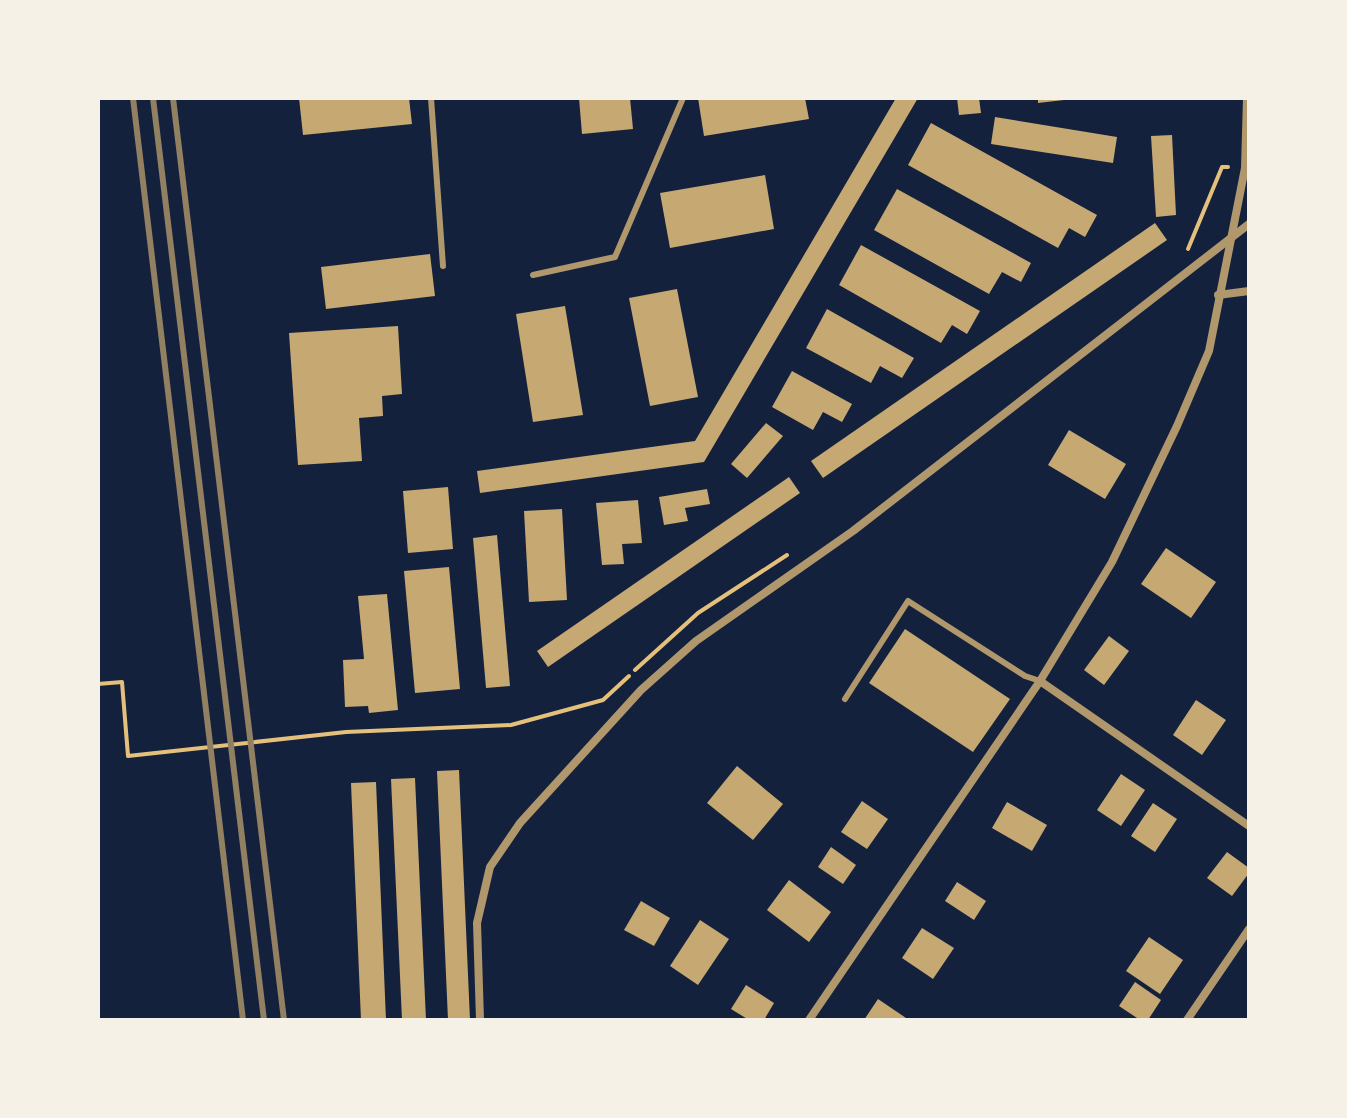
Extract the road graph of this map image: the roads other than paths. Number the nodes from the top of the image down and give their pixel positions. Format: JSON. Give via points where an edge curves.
{"nodes":[{"id":1,"x":431,"y":98,"type":"edge"},
{"id":2,"x":683,"y":98,"type":"edge"},
{"id":3,"x":1247,"y":98,"type":"edge"},
{"id":4,"x":1249,"y":224,"type":"edge"},
{"id":5,"x":1231,"y":238,"type":"junction"},
{"id":6,"x":443,"y":266,"type":"dead end"},
{"id":7,"x":533,"y":275,"type":"dead end"},
{"id":8,"x":1249,"y":291,"type":"edge"},
{"id":9,"x":1218,"y":295,"type":"junction"},
{"id":10,"x":1040,"y":681,"type":"junction"},
{"id":11,"x":845,"y":699,"type":"dead end"},
{"id":12,"x":1249,"y":826,"type":"edge"},
{"id":13,"x":1249,"y":929,"type":"edge"},
{"id":14,"x":480,"y":1020,"type":"edge"},
{"id":15,"x":809,"y":1020,"type":"edge"},
{"id":16,"x":1187,"y":1020,"type":"edge"}],
"edges":[{"from":1,"to":6,"type":"lane"},
{"from":2,"to":7,"type":"lane","via":[[615,257]]},
{"from":3,"to":5,"type":"street","via":[[1245,168]]},
{"from":4,"to":5,"type":"street"},
{"from":5,"to":9,"type":"street"},
{"from":5,"to":14,"type":"street","via":[[853,531],[696,641],[641,690],[520,823],[490,867],[477,923]]},
{"from":8,"to":9,"type":"street"},
{"from":9,"to":10,"type":"street","via":[[1209,351],[1177,426],[1112,562]]},
{"from":10,"to":11,"type":"lane","via":[[908,601]]},
{"from":10,"to":12,"type":"street"},
{"from":10,"to":15,"type":"street"},
{"from":13,"to":16,"type":"street"}]}
